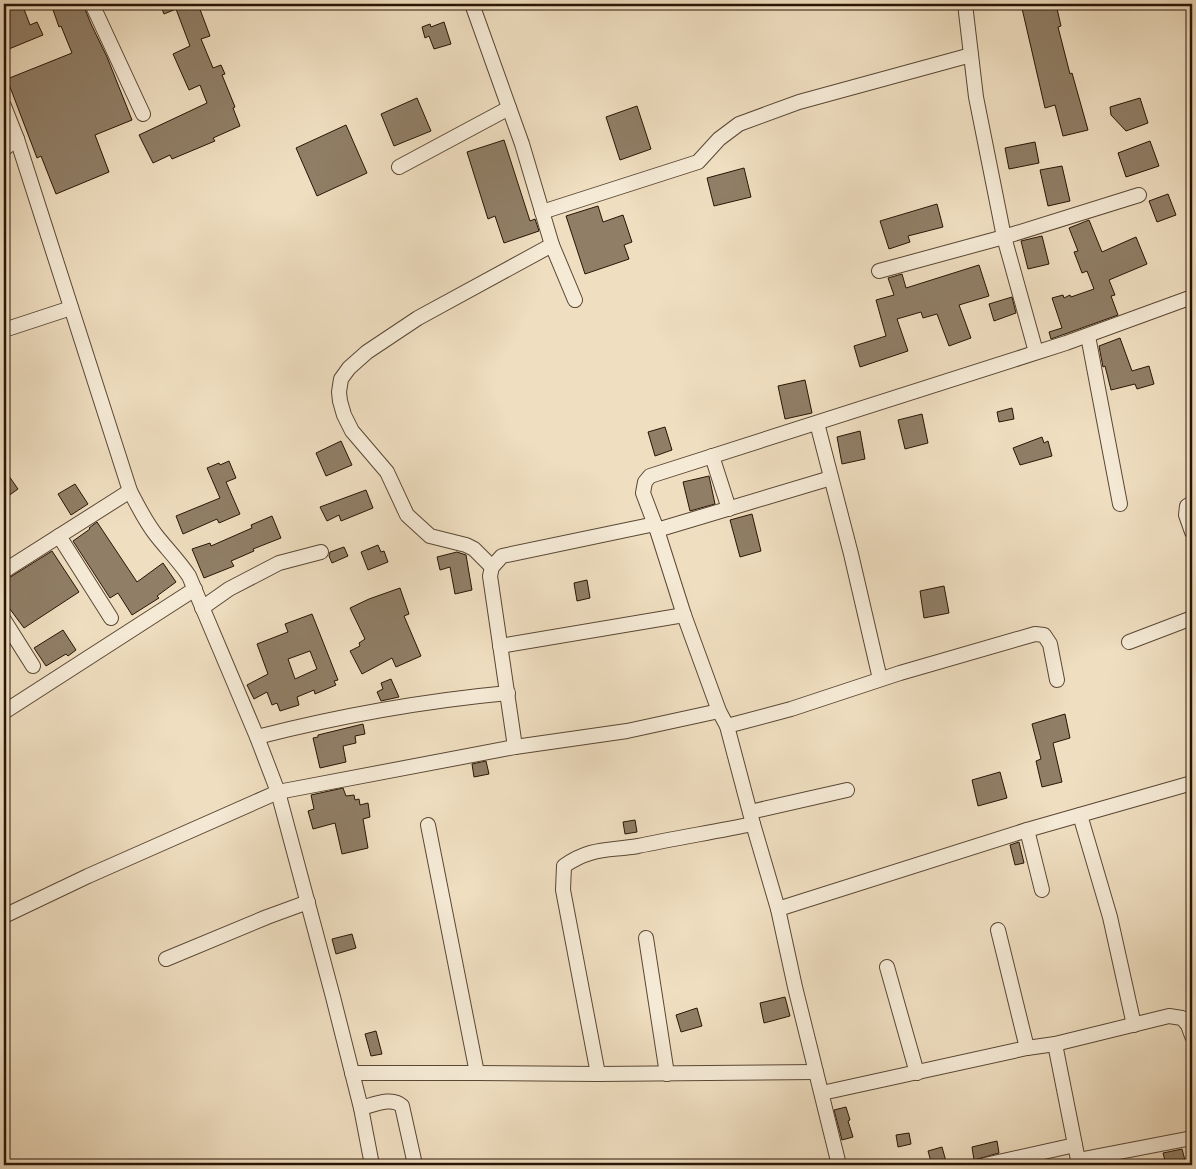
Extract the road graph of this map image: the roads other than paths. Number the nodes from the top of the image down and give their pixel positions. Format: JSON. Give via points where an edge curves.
{"nodes":[{"id":1,"x":92,"y":4,"type":"edge"},
{"id":2,"x":472,"y":4,"type":"edge"},
{"id":3,"x":965,"y":4,"type":"edge"},
{"id":4,"x":970,"y":55,"type":"junction"},
{"id":5,"x":4,"y":106,"type":"edge"},
{"id":6,"x":509,"y":108,"type":"junction"},
{"id":7,"x":143,"y":114,"type":"dead end"},
{"id":8,"x":17,"y":139,"type":"junction"},
{"id":9,"x":4,"y":150,"type":"edge"},
{"id":10,"x":399,"y":167,"type":"dead end"},
{"id":11,"x":1139,"y":195,"type":"dead end"},
{"id":12,"x":542,"y":212,"type":"junction"},
{"id":13,"x":1004,"y":237,"type":"junction"},
{"id":14,"x":552,"y":245,"type":"junction"},
{"id":15,"x":879,"y":271,"type":"dead end"},
{"id":16,"x":1192,"y":297,"type":"edge"},
{"id":17,"x":575,"y":300,"type":"dead end"},
{"id":18,"x":71,"y":308,"type":"junction"},
{"id":19,"x":4,"y":330,"type":"edge"},
{"id":20,"x":1088,"y":336,"type":"junction"},
{"id":21,"x":1036,"y":352,"type":"junction"},
{"id":22,"x":817,"y":423,"type":"junction"},
{"id":23,"x":712,"y":456,"type":"junction"},
{"id":24,"x":831,"y":478,"type":"junction"},
{"id":25,"x":130,"y":490,"type":"junction"},
{"id":26,"x":1192,"y":503,"type":"edge"},
{"id":27,"x":1120,"y":504,"type":"dead end"},
{"id":28,"x":729,"y":508,"type":"junction"},
{"id":29,"x":656,"y":527,"type":"junction"},
{"id":30,"x":1192,"y":532,"type":"edge"},
{"id":31,"x":59,"y":536,"type":"junction"},
{"id":32,"x":321,"y":552,"type":"dead end"},
{"id":33,"x":492,"y":567,"type":"junction"},
{"id":34,"x":4,"y":571,"type":"edge"},
{"id":35,"x":195,"y":589,"type":"junction"},
{"id":36,"x":202,"y":608,"type":"junction"},
{"id":37,"x":684,"y":615,"type":"junction"},
{"id":38,"x":111,"y":618,"type":"dead end"},
{"id":39,"x":1192,"y":618,"type":"edge"},
{"id":40,"x":4,"y":620,"type":"edge"},
{"id":41,"x":1128,"y":642,"type":"dead end"},
{"id":42,"x":500,"y":646,"type":"junction"},
{"id":43,"x":33,"y":666,"type":"dead end"},
{"id":44,"x":880,"y":679,"type":"junction"},
{"id":45,"x":1057,"y":680,"type":"dead end"},
{"id":46,"x":508,"y":693,"type":"junction"},
{"id":47,"x":720,"y":710,"type":"junction"},
{"id":48,"x":4,"y":712,"type":"edge"},
{"id":49,"x":727,"y":726,"type":"junction"},
{"id":50,"x":257,"y":737,"type":"junction"},
{"id":51,"x":515,"y":746,"type":"junction"},
{"id":52,"x":1192,"y":783,"type":"edge"},
{"id":53,"x":847,"y":790,"type":"dead end"},
{"id":54,"x":278,"y":792,"type":"junction"},
{"id":55,"x":1080,"y":815,"type":"junction"},
{"id":56,"x":751,"y":818,"type":"junction"},
{"id":57,"x":428,"y":825,"type":"dead end"},
{"id":58,"x":1027,"y":830,"type":"junction"},
{"id":59,"x":1042,"y":890,"type":"dead end"},
{"id":60,"x":308,"y":902,"type":"junction"},
{"id":61,"x":778,"y":909,"type":"junction"},
{"id":62,"x":4,"y":916,"type":"edge"},
{"id":63,"x":998,"y":930,"type":"dead end"},
{"id":64,"x":646,"y":938,"type":"dead end"},
{"id":65,"x":166,"y":959,"type":"dead end"},
{"id":66,"x":887,"y":967,"type":"dead end"},
{"id":67,"x":1134,"y":1025,"type":"junction"},
{"id":68,"x":1192,"y":1036,"type":"edge"},
{"id":69,"x":1055,"y":1044,"type":"junction"},
{"id":70,"x":1027,"y":1048,"type":"junction"},
{"id":71,"x":476,"y":1072,"type":"junction"},
{"id":72,"x":816,"y":1072,"type":"junction"},
{"id":73,"x":352,"y":1073,"type":"junction"},
{"id":74,"x":917,"y":1073,"type":"junction"},
{"id":75,"x":598,"y":1074,"type":"junction"},
{"id":76,"x":667,"y":1074,"type":"junction"},
{"id":77,"x":822,"y":1093,"type":"junction"},
{"id":78,"x":361,"y":1108,"type":"junction"},
{"id":79,"x":1192,"y":1138,"type":"edge"},
{"id":80,"x":1075,"y":1145,"type":"junction"},
{"id":81,"x":414,"y":1160,"type":"dead end"},
{"id":82,"x":1078,"y":1162,"type":"edge"},
{"id":83,"x":372,"y":1165,"type":"edge"},
{"id":84,"x":839,"y":1165,"type":"edge"},
{"id":85,"x":985,"y":1165,"type":"edge"}],
"edges":[{"from":1,"to":7,"type":"street"},
{"from":2,"to":6,"type":"street"},
{"from":3,"to":4,"type":"street"},
{"from":4,"to":12,"type":"street","via":[[799,102],[739,124],[719,139],[698,162]]},
{"from":4,"to":13,"type":"street"},
{"from":5,"to":8,"type":"street"},
{"from":6,"to":10,"type":"street"},
{"from":6,"to":12,"type":"street"},
{"from":8,"to":9,"type":"street"},
{"from":8,"to":18,"type":"street"},
{"from":11,"to":13,"type":"street"},
{"from":12,"to":14,"type":"street"},
{"from":13,"to":15,"type":"street"},
{"from":13,"to":21,"type":"street"},
{"from":14,"to":17,"type":"street"},
{"from":14,"to":33,"type":"street","via":[[418,318],[367,352],[341,380],[339,392],[344,415],[352,431],[387,472],[407,515],[430,536],[474,549]]},
{"from":16,"to":20,"type":"street"},
{"from":18,"to":19,"type":"street"},
{"from":18,"to":25,"type":"street"},
{"from":20,"to":21,"type":"street"},
{"from":20,"to":27,"type":"street"},
{"from":21,"to":22,"type":"street"},
{"from":22,"to":23,"type":"street"},
{"from":22,"to":24,"type":"street"},
{"from":23,"to":28,"type":"street"},
{"from":23,"to":29,"type":"street","via":[[650,476],[645,482],[643,493]]},
{"from":24,"to":28,"type":"street"},
{"from":24,"to":44,"type":"street"},
{"from":25,"to":31,"type":"street"},
{"from":25,"to":35,"type":"street","via":[[142,515],[181,564]]},
{"from":26,"to":30,"type":"street","via":[[1186,510]]},
{"from":28,"to":29,"type":"street"},
{"from":29,"to":33,"type":"street","via":[[502,556]]},
{"from":29,"to":37,"type":"street"},
{"from":31,"to":34,"type":"street"},
{"from":31,"to":38,"type":"street"},
{"from":32,"to":36,"type":"street","via":[[279,563],[229,589]]},
{"from":33,"to":42,"type":"street","via":[[490,576]]},
{"from":35,"to":36,"type":"street"},
{"from":35,"to":48,"type":"street"},
{"from":36,"to":50,"type":"street"},
{"from":37,"to":42,"type":"street"},
{"from":37,"to":47,"type":"street"},
{"from":39,"to":41,"type":"street"},
{"from":40,"to":43,"type":"street"},
{"from":42,"to":46,"type":"street"},
{"from":44,"to":45,"type":"street","via":[[1035,634],[1044,635],[1050,644]]},
{"from":44,"to":49,"type":"street","via":[[791,709]]},
{"from":46,"to":50,"type":"street","via":[[444,699],[316,722]]},
{"from":46,"to":51,"type":"street"},
{"from":47,"to":49,"type":"street"},
{"from":47,"to":51,"type":"street","via":[[627,731]]},
{"from":49,"to":56,"type":"street"},
{"from":50,"to":54,"type":"street"},
{"from":51,"to":54,"type":"street"},
{"from":52,"to":55,"type":"street"},
{"from":53,"to":56,"type":"street"},
{"from":54,"to":60,"type":"street"},
{"from":54,"to":62,"type":"street"},
{"from":55,"to":58,"type":"street"},
{"from":55,"to":67,"type":"street","via":[[1110,917]]},
{"from":56,"to":61,"type":"street"},
{"from":56,"to":75,"type":"street","via":[[632,847],[600,850],[577,856],[564,866],[562,890]]},
{"from":57,"to":71,"type":"street"},
{"from":58,"to":59,"type":"street"},
{"from":58,"to":61,"type":"street"},
{"from":60,"to":65,"type":"street"},
{"from":60,"to":73,"type":"street"},
{"from":61,"to":72,"type":"street"},
{"from":63,"to":70,"type":"street"},
{"from":64,"to":76,"type":"street"},
{"from":66,"to":74,"type":"street"},
{"from":67,"to":68,"type":"street","via":[[1170,1016],[1182,1018]]},
{"from":67,"to":69,"type":"street"},
{"from":69,"to":70,"type":"street"},
{"from":69,"to":80,"type":"street"},
{"from":70,"to":74,"type":"street"},
{"from":71,"to":73,"type":"street"},
{"from":71,"to":75,"type":"street"},
{"from":72,"to":76,"type":"street"},
{"from":72,"to":77,"type":"street"},
{"from":73,"to":78,"type":"street"},
{"from":74,"to":77,"type":"street"},
{"from":75,"to":76,"type":"street"},
{"from":77,"to":84,"type":"street"},
{"from":78,"to":81,"type":"street","via":[[398,1102],[402,1106]]},
{"from":78,"to":83,"type":"street"},
{"from":79,"to":82,"type":"street"},
{"from":80,"to":82,"type":"street"},
{"from":80,"to":85,"type":"street"}]}
